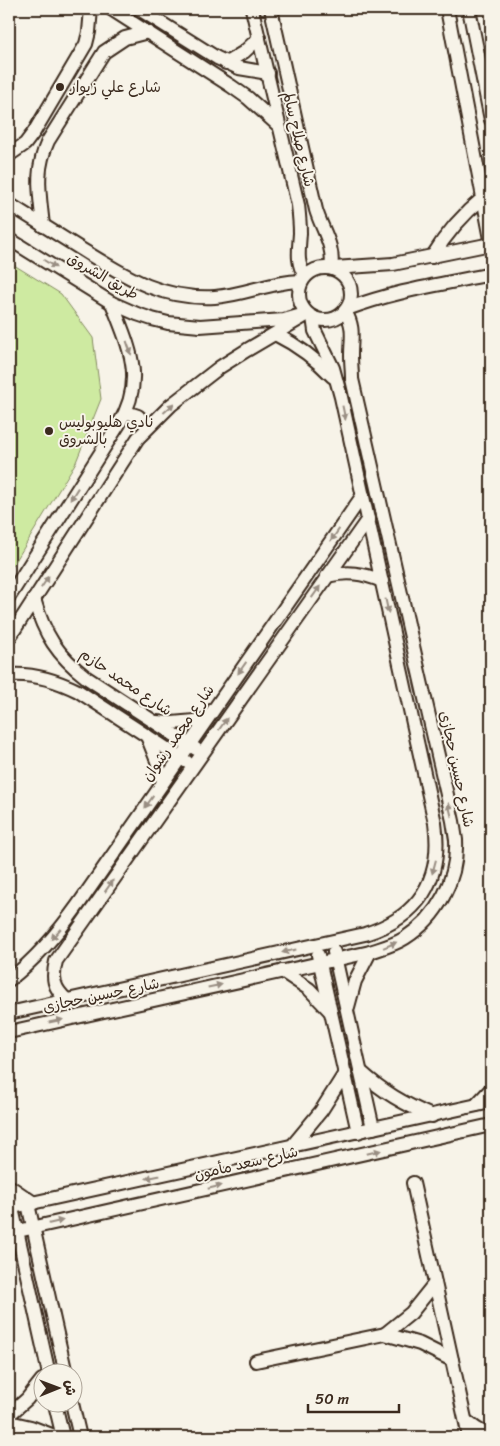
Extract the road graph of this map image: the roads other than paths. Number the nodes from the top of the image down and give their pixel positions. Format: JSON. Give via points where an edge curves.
{"nodes":[{"id":1,"x":90,"y":9,"type":"edge"},
{"id":2,"x":111,"y":9,"type":"edge"},
{"id":3,"x":139,"y":9,"type":"edge"},
{"id":4,"x":252,"y":9,"type":"edge"},
{"id":5,"x":271,"y":9,"type":"edge"},
{"id":6,"x":470,"y":9,"type":"edge"},
{"id":7,"x":448,"y":12,"type":"edge"},
{"id":8,"x":148,"y":32,"type":"junction"},
{"id":9,"x":259,"y":38,"type":"junction"},
{"id":10,"x":226,"y":63,"type":"junction"},
{"id":11,"x":268,"y":73,"type":"junction"},
{"id":12,"x":491,"y":120,"type":"edge"},
{"id":13,"x":279,"y":126,"type":"junction"},
{"id":14,"x":9,"y":156,"type":"edge"},
{"id":15,"x":483,"y":198,"type":"junction"},
{"id":16,"x":9,"y":204,"type":"edge"},
{"id":17,"x":43,"y":226,"type":"junction"},
{"id":18,"x":9,"y":239,"type":"edge"},
{"id":19,"x":491,"y":239,"type":"edge"},
{"id":20,"x":491,"y":244,"type":"edge"},
{"id":21,"x":432,"y":257,"type":"junction"},
{"id":22,"x":333,"y":268,"type":"junction"},
{"id":23,"x":491,"y":274,"type":"edge"},
{"id":24,"x":304,"y":279,"type":"junction"},
{"id":25,"x":112,"y":302,"type":"junction"},
{"id":26,"x":346,"y":310,"type":"junction"},
{"id":27,"x":309,"y":315,"type":"junction"},
{"id":28,"x":275,"y":334,"type":"junction"},
{"id":29,"x":337,"y":380,"type":"junction"},
{"id":30,"x":126,"y":412,"type":"junction"},
{"id":31,"x":148,"y":427,"type":"junction"},
{"id":32,"x":362,"y":495,"type":"junction"},
{"id":33,"x":381,"y":507,"type":"junction"},
{"id":34,"x":367,"y":515,"type":"junction"},
{"id":35,"x":327,"y":576,"type":"junction"},
{"id":36,"x":382,"y":581,"type":"junction"},
{"id":37,"x":9,"y":596,"type":"edge"},
{"id":38,"x":34,"y":599,"type":"junction"},
{"id":39,"x":9,"y":638,"type":"edge"},
{"id":40,"x":9,"y":675,"type":"edge"},
{"id":41,"x":206,"y":720,"type":"junction"},
{"id":42,"x":155,"y":722,"type":"junction"},
{"id":43,"x":147,"y":736,"type":"junction"},
{"id":44,"x":190,"y":744,"type":"junction"},
{"id":45,"x":203,"y":753,"type":"junction"},
{"id":46,"x":180,"y":758,"type":"junction"},
{"id":47,"x":194,"y":766,"type":"junction"},
{"id":48,"x":163,"y":782,"type":"junction"},
{"id":49,"x":332,"y":942,"type":"junction"},
{"id":50,"x":316,"y":945,"type":"junction"},
{"id":51,"x":370,"y":952,"type":"junction"},
{"id":52,"x":336,"y":960,"type":"junction"},
{"id":53,"x":320,"y":963,"type":"junction"},
{"id":54,"x":282,"y":971,"type":"junction"},
{"id":55,"x":9,"y":980,"type":"edge"},
{"id":56,"x":68,"y":1000,"type":"junction"},
{"id":57,"x":331,"y":1012,"type":"junction"},
{"id":58,"x":347,"y":1012,"type":"junction"},
{"id":59,"x":9,"y":1013,"type":"edge"},
{"id":60,"x":9,"y":1032,"type":"edge"},
{"id":61,"x":360,"y":1071,"type":"junction"},
{"id":62,"x":345,"y":1073,"type":"junction"},
{"id":63,"x":491,"y":1089,"type":"edge"},
{"id":64,"x":491,"y":1102,"type":"edge"},
{"id":65,"x":476,"y":1106,"type":"junction"},
{"id":66,"x":432,"y":1116,"type":"junction"},
{"id":67,"x":491,"y":1125,"type":"edge"},
{"id":68,"x":373,"y":1128,"type":"junction"},
{"id":69,"x":358,"y":1132,"type":"junction"},
{"id":70,"x":292,"y":1146,"type":"junction"},
{"id":71,"x":413,"y":1183,"type":"dead end"},
{"id":72,"x":9,"y":1186,"type":"edge"},
{"id":73,"x":31,"y":1203,"type":"junction"},
{"id":74,"x":10,"y":1208,"type":"edge"},
{"id":75,"x":33,"y":1227,"type":"junction"},
{"id":76,"x":13,"y":1232,"type":"edge"},
{"id":77,"x":435,"y":1283,"type":"junction"},
{"id":78,"x":386,"y":1334,"type":"junction"},
{"id":79,"x":452,"y":1360,"type":"junction"},
{"id":80,"x":256,"y":1361,"type":"dead end"},
{"id":81,"x":44,"y":1364,"type":"edge"},
{"id":82,"x":64,"y":1364,"type":"edge"},
{"id":83,"x":32,"y":1394,"type":"edge"},
{"id":84,"x":9,"y":1414,"type":"edge"},
{"id":85,"x":57,"y":1414,"type":"edge"},
{"id":86,"x":74,"y":1414,"type":"edge"},
{"id":87,"x":466,"y":1421,"type":"junction"},
{"id":88,"x":9,"y":1422,"type":"edge"},
{"id":89,"x":57,"y":1437,"type":"edge"},
{"id":90,"x":63,"y":1437,"type":"edge"},
{"id":91,"x":78,"y":1437,"type":"edge"},
{"id":92,"x":469,"y":1437,"type":"edge"},
{"id":93,"x":491,"y":1437,"type":"edge"}],
"edges":[{"from":1,"to":14,"type":"street","via":[[86,44],[34,132]]},
{"from":2,"to":8,"type":"street"},
{"from":3,"to":10,"type":"street"},
{"from":4,"to":9,"type":"street","name":"شارع صلاح سالم"},
{"from":5,"to":22,"type":"street","name":"شارع صلاح سالم","via":[[316,210],[332,251]]},
{"from":6,"to":7,"type":"street"},
{"from":6,"to":12,"type":"street"},
{"from":7,"to":15,"type":"street"},
{"from":8,"to":13,"type":"street","via":[[237,90]]},
{"from":8,"to":17,"type":"street","via":[[125,38],[104,52],[48,141],[38,179]]},
{"from":9,"to":10,"type":"street"},
{"from":9,"to":11,"type":"street","name":"شارع صلاح سالم"},
{"from":10,"to":11,"type":"street"},
{"from":11,"to":13,"type":"street","name":"شارع صلاح سالم"},
{"from":13,"to":24,"type":"street","name":"شارع صلاح سالم","via":[[299,215],[298,254]]},
{"from":15,"to":19,"type":"street"},
{"from":15,"to":21,"type":"street","via":[[460,218]]},
{"from":16,"to":17,"type":"street","name":"طريق الشروق"},
{"from":17,"to":24,"type":"street","name":"طريق الشروق","via":[[125,276],[168,292],[214,297]]},
{"from":18,"to":25,"type":"street","name":"طريق الشروق","one_way":true},
{"from":20,"to":21,"type":"street"},
{"from":21,"to":22,"type":"street","via":[[374,266]]},
{"from":22,"to":24,"type":"street","via":[[317,268]]},
{"from":22,"to":26,"type":"street","via":[[347,278],[350,285],[351,301]]},
{"from":23,"to":26,"type":"street","via":[[399,293]]},
{"from":24,"to":27,"type":"street","via":[[299,298]]},
{"from":25,"to":27,"type":"street","name":"طريق الشروق","via":[[152,319],[188,325],[284,320]]},
{"from":25,"to":30,"type":"street","one_way":true,"via":[[134,370]]},
{"from":26,"to":27,"type":"street","via":[[330,320]]},
{"from":26,"to":33,"type":"street","name":"شارع حسين حجازى","via":[[352,329],[352,380]]},
{"from":27,"to":28,"type":"street"},
{"from":27,"to":29,"type":"street","name":"شارع حسين حجازى"},
{"from":28,"to":29,"type":"street","via":[[314,359]]},
{"from":31,"to":28,"type":"street","one_way":true,"via":[[220,367]]},
{"from":29,"to":32,"type":"street","name":"شارع حسين حجازى","one_way":true},
{"from":30,"to":31,"type":"street","via":[[138,416]]},
{"from":30,"to":37,"type":"street","one_way":true},
{"from":38,"to":31,"type":"street","one_way":true},
{"from":32,"to":34,"type":"street","name":"شارع حسين حجازى"},
{"from":32,"to":41,"type":"street","name":"شارع محمد رشوان","one_way":true},
{"from":33,"to":34,"type":"street"},
{"from":51,"to":33,"type":"street","name":"شارع حسين حجازى","one_way":true,"via":[[405,938],[434,912],[451,878],[456,840]]},
{"from":34,"to":35,"type":"street"},
{"from":34,"to":36,"type":"street","name":"شارع حسين حجازى"},
{"from":35,"to":36,"type":"street","via":[[354,573]]},
{"from":45,"to":35,"type":"street","one_way":true},
{"from":36,"to":49,"type":"street","name":"شارع حسين حجازى","one_way":true,"via":[[435,823],[438,841],[436,860],[424,894],[398,920],[383,929]]},
{"from":38,"to":39,"type":"street"},
{"from":38,"to":42,"type":"street","name":"شارع محمد حازم","via":[[47,635],[71,666]]},
{"from":40,"to":43,"type":"street","via":[[41,676],[60,682]]},
{"from":41,"to":42,"type":"street"},
{"from":41,"to":44,"type":"street","name":"شارع محمد رشوان"},
{"from":42,"to":44,"type":"street","name":"شارع محمد حازم"},
{"from":43,"to":46,"type":"street"},
{"from":43,"to":48,"type":"street"},
{"from":44,"to":45,"type":"street","name":"شارع محمد حازم"},
{"from":44,"to":46,"type":"street","name":"شارع محمد رشوان"},
{"from":45,"to":47,"type":"street"},
{"from":46,"to":47,"type":"street"},
{"from":46,"to":48,"type":"street","name":"شارع محمد رشوان"},
{"from":56,"to":47,"type":"street","one_way":true,"via":[[56,988],[56,961]]},
{"from":48,"to":55,"type":"street","name":"شارع محمد رشوان","one_way":true,"via":[[60,929]]},
{"from":49,"to":50,"type":"street","name":"شارع حسين حجازى"},
{"from":49,"to":52,"type":"street"},
{"from":50,"to":53,"type":"street"},
{"from":50,"to":56,"type":"street","name":"شارع حسين حجازى","one_way":true},
{"from":51,"to":52,"type":"street","name":"شارع حسين حجازى"},
{"from":51,"to":58,"type":"street","via":[[355,981]]},
{"from":52,"to":53,"type":"street","name":"شارع حسين حجازى"},
{"from":52,"to":58,"type":"street"},
{"from":53,"to":54,"type":"street","name":"شارع حسين حجازى"},
{"from":53,"to":57,"type":"street"},
{"from":54,"to":57,"type":"street","via":[[309,989]]},
{"from":60,"to":54,"type":"street","name":"شارع حسين حجازى","one_way":true},
{"from":56,"to":59,"type":"street","name":"شارع حسين حجازى"},
{"from":57,"to":62,"type":"street"},
{"from":58,"to":61,"type":"street"},
{"from":61,"to":66,"type":"street","via":[[394,1098]]},
{"from":61,"to":68,"type":"street"},
{"from":62,"to":69,"type":"street"},
{"from":62,"to":70,"type":"street","via":[[321,1111]]},
{"from":63,"to":65,"type":"street"},
{"from":64,"to":65,"type":"street","name":"شارع سعد مأمون"},
{"from":65,"to":66,"type":"street","name":"شارع سعد مأمون"},
{"from":66,"to":68,"type":"street","name":"شارع سعد مأمون"},
{"from":75,"to":67,"type":"street","name":"شارع سعد مأمون","one_way":true},
{"from":68,"to":69,"type":"street","name":"شارع سعد مأمون"},
{"from":69,"to":70,"type":"street","name":"شارع سعد مأمون"},
{"from":70,"to":73,"type":"street","name":"شارع سعد مأمون","one_way":true},
{"from":71,"to":77,"type":"street"},
{"from":72,"to":73,"type":"street"},
{"from":73,"to":74,"type":"street","name":"شارع سعد مأمون"},
{"from":73,"to":75,"type":"street"},
{"from":74,"to":76,"type":"street"},
{"from":75,"to":76,"type":"street","name":"شارع سعد مأمون"},
{"from":75,"to":82,"type":"street"},
{"from":76,"to":81,"type":"street"},
{"from":77,"to":78,"type":"street","via":[[411,1313]]},
{"from":77,"to":79,"type":"street"},
{"from":78,"to":79,"type":"street","via":[[420,1344]]},
{"from":78,"to":80,"type":"street"},
{"from":79,"to":87,"type":"street"},
{"from":83,"to":84,"type":"street"},
{"from":85,"to":90,"type":"street"},
{"from":86,"to":91,"type":"street"},
{"from":87,"to":92,"type":"street"},
{"from":87,"to":93,"type":"street"},
{"from":88,"to":89,"type":"street"}]}
